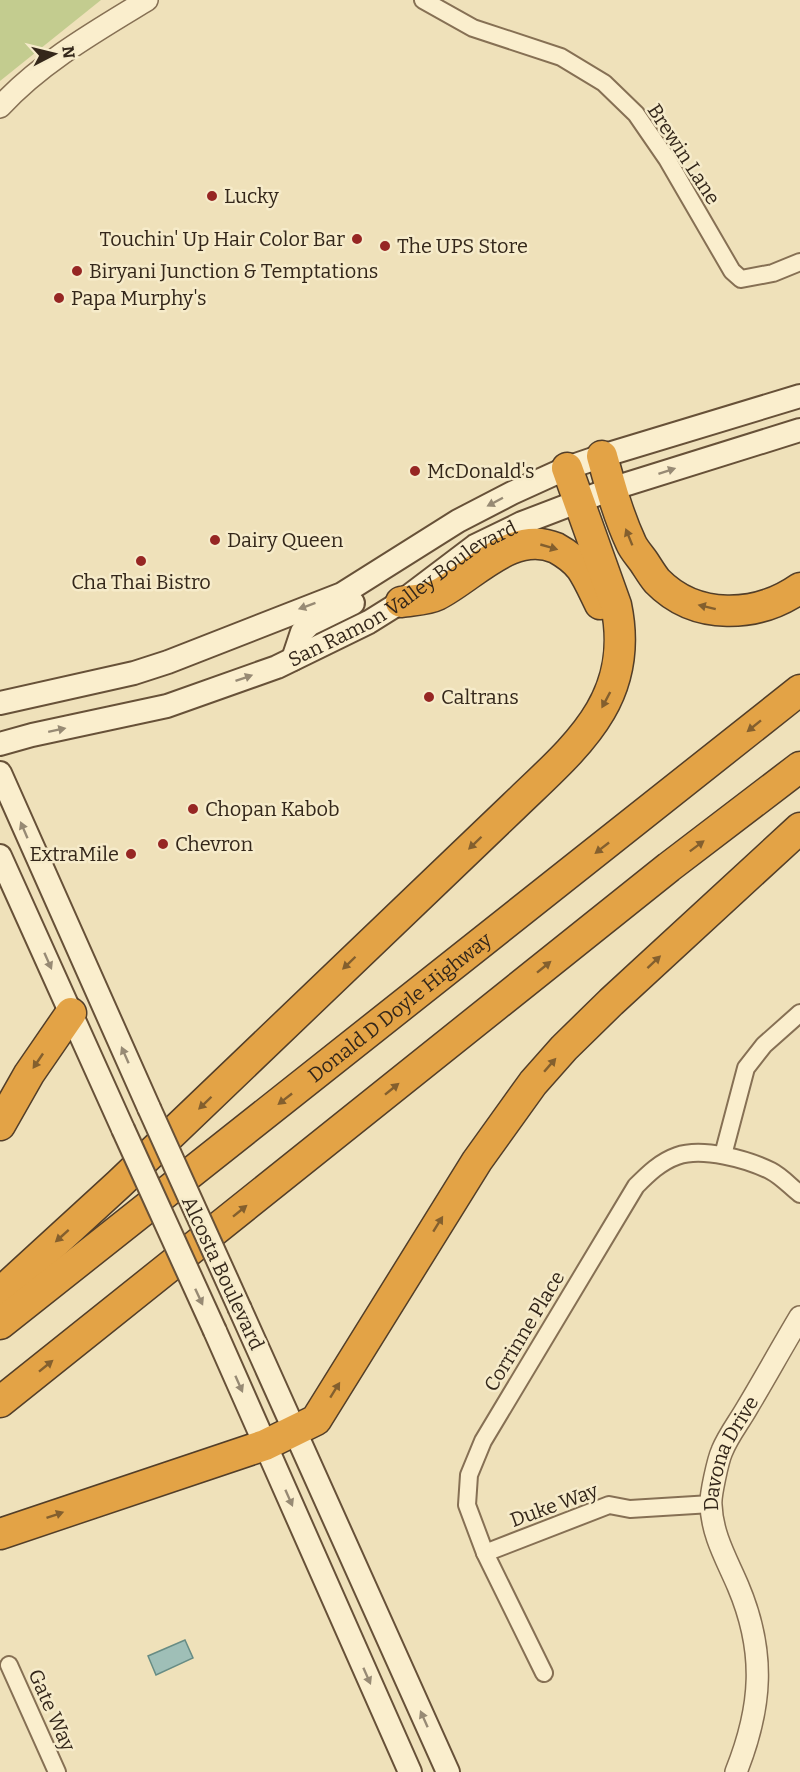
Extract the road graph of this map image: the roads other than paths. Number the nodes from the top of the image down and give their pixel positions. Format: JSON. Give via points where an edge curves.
{"nodes":[{"id":1,"x":147,"y":0,"type":"edge"},
{"id":2,"x":423,"y":0,"type":"edge"},
{"id":3,"x":0,"y":107,"type":"edge"},
{"id":4,"x":800,"y":262,"type":"edge"},
{"id":5,"x":800,"y":396,"type":"edge"},
{"id":6,"x":800,"y":430,"type":"edge"},
{"id":7,"x":602,"y":456,"type":"junction"},
{"id":8,"x":567,"y":468,"type":"junction"},
{"id":9,"x":611,"y":489,"type":"junction"},
{"id":10,"x":580,"y":501,"type":"junction"},
{"id":11,"x":381,"y":570,"type":"junction"},
{"id":12,"x":800,"y":588,"type":"edge"},
{"id":13,"x":401,"y":602,"type":"junction"},
{"id":14,"x":621,"y":644,"type":"junction"},
{"id":15,"x":293,"y":659,"type":"junction"},
{"id":16,"x":800,"y":690,"type":"edge"},
{"id":17,"x":0,"y":703,"type":"edge"},
{"id":18,"x":0,"y":744,"type":"edge"},
{"id":19,"x":800,"y":767,"type":"edge"},
{"id":20,"x":0,"y":773,"type":"edge"},
{"id":21,"x":800,"y":828,"type":"edge"},
{"id":22,"x":0,"y":856,"type":"edge"},
{"id":23,"x":71,"y":1012,"type":"junction"},
{"id":24,"x":800,"y":1013,"type":"edge"},
{"id":25,"x":0,"y":1125,"type":"edge"},
{"id":26,"x":723,"y":1155,"type":"junction"},
{"id":27,"x":800,"y":1194,"type":"edge"},
{"id":28,"x":0,"y":1293,"type":"edge"},
{"id":29,"x":800,"y":1317,"type":"edge"},
{"id":30,"x":0,"y":1324,"type":"edge"},
{"id":31,"x":0,"y":1402,"type":"edge"},
{"id":32,"x":296,"y":1430,"type":"junction"},
{"id":33,"x":265,"y":1444,"type":"junction"},
{"id":34,"x":711,"y":1504,"type":"junction"},
{"id":35,"x":0,"y":1534,"type":"edge"},
{"id":36,"x":485,"y":1553,"type":"junction"},
{"id":37,"x":9,"y":1665,"type":"dead end"},
{"id":38,"x":544,"y":1673,"type":"dead end"},
{"id":39,"x":57,"y":1772,"type":"edge"},
{"id":40,"x":410,"y":1772,"type":"edge"},
{"id":41,"x":448,"y":1772,"type":"edge"},
{"id":42,"x":736,"y":1772,"type":"edge"}],
"edges":[{"from":1,"to":3,"type":"street","via":[[58,56]]},
{"from":2,"to":4,"type":"street","name":"Brewin Lane","via":[[473,28],[561,57],[604,83],[636,114],[732,271],[741,279]]},
{"from":5,"to":7,"type":"main road","name":"San Ramon Valley Boulevard"},
{"from":9,"to":6,"type":"main road","name":"San Ramon Valley Boulevard","one_way":true},
{"from":7,"to":8,"type":"main road","name":"San Ramon Valley Boulevard"},
{"from":7,"to":9,"type":"highway"},
{"from":8,"to":10,"type":"highway"},
{"from":8,"to":11,"type":"main road","name":"San Ramon Valley Boulevard","one_way":true,"via":[[458,521]]},
{"from":9,"to":10,"type":"main road","name":"San Ramon Valley Boulevard"},
{"from":12,"to":9,"type":"highway","one_way":true,"via":[[764,607],[732,612],[702,607],[673,594],[657,580],[632,544]]},
{"from":10,"to":13,"type":"main road","name":"San Ramon Valley Boulevard","via":[[475,546]]},
{"from":10,"to":14,"type":"highway","via":[[616,605]]},
{"from":11,"to":15,"type":"main road","via":[[369,595],[310,624],[302,632]]},
{"from":11,"to":17,"type":"main road","name":"San Ramon Valley Boulevard","one_way":true,"via":[[342,594],[168,662]]},
{"from":13,"to":14,"type":"highway","one_way":true,"via":[[435,596],[521,545],[551,546],[580,567]]},
{"from":13,"to":15,"type":"main road","name":"San Ramon Valley Boulevard"},
{"from":14,"to":28,"type":"highway","one_way":true,"via":[[614,684],[594,722],[570,752]]},
{"from":18,"to":15,"type":"main road","name":"San Ramon Valley Boulevard","one_way":true,"via":[[167,705]]},
{"from":16,"to":30,"type":"highway","name":"Donald D Doyle Highway","one_way":true},
{"from":31,"to":19,"type":"highway","one_way":true,"via":[[669,867]]},
{"from":32,"to":20,"type":"main road","name":"Alcosta Boulevard","one_way":true,"bridge":true},
{"from":32,"to":21,"type":"highway","one_way":true,"via":[[316,1420],[477,1161],[533,1083],[611,1002]]},
{"from":22,"to":23,"type":"main road","name":"Alcosta Boulevard","one_way":true},
{"from":23,"to":25,"type":"highway","one_way":true},
{"from":23,"to":33,"type":"main road","name":"Alcosta Boulevard","one_way":true,"bridge":true},
{"from":24,"to":26,"type":"street","via":[[764,1045],[746,1068]]},
{"from":26,"to":27,"type":"street","name":"Corrinne Place","via":[[772,1171]]},
{"from":26,"to":36,"type":"street","name":"Corrinne Place","via":[[697,1152],[677,1156],[654,1168],[636,1186],[513,1390],[483,1441],[469,1475],[467,1505]]},
{"from":29,"to":34,"type":"street","name":"Davona Drive","via":[[722,1452]]},
{"from":32,"to":33,"type":"highway"},
{"from":41,"to":32,"type":"main road","name":"Alcosta Boulevard","one_way":true},
{"from":35,"to":33,"type":"highway","one_way":true},
{"from":33,"to":40,"type":"main road","name":"Alcosta Boulevard","one_way":true},
{"from":34,"to":36,"type":"street","name":"Duke Way","via":[[630,1509],[609,1505]]},
{"from":34,"to":42,"type":"street","name":"Davona Drive","via":[[719,1548],[738,1585],[756,1643],[756,1703],[748,1742]]},
{"from":36,"to":38,"type":"street","name":"Corrinne Place"},
{"from":37,"to":39,"type":"street","name":"Gate Way"}]}
